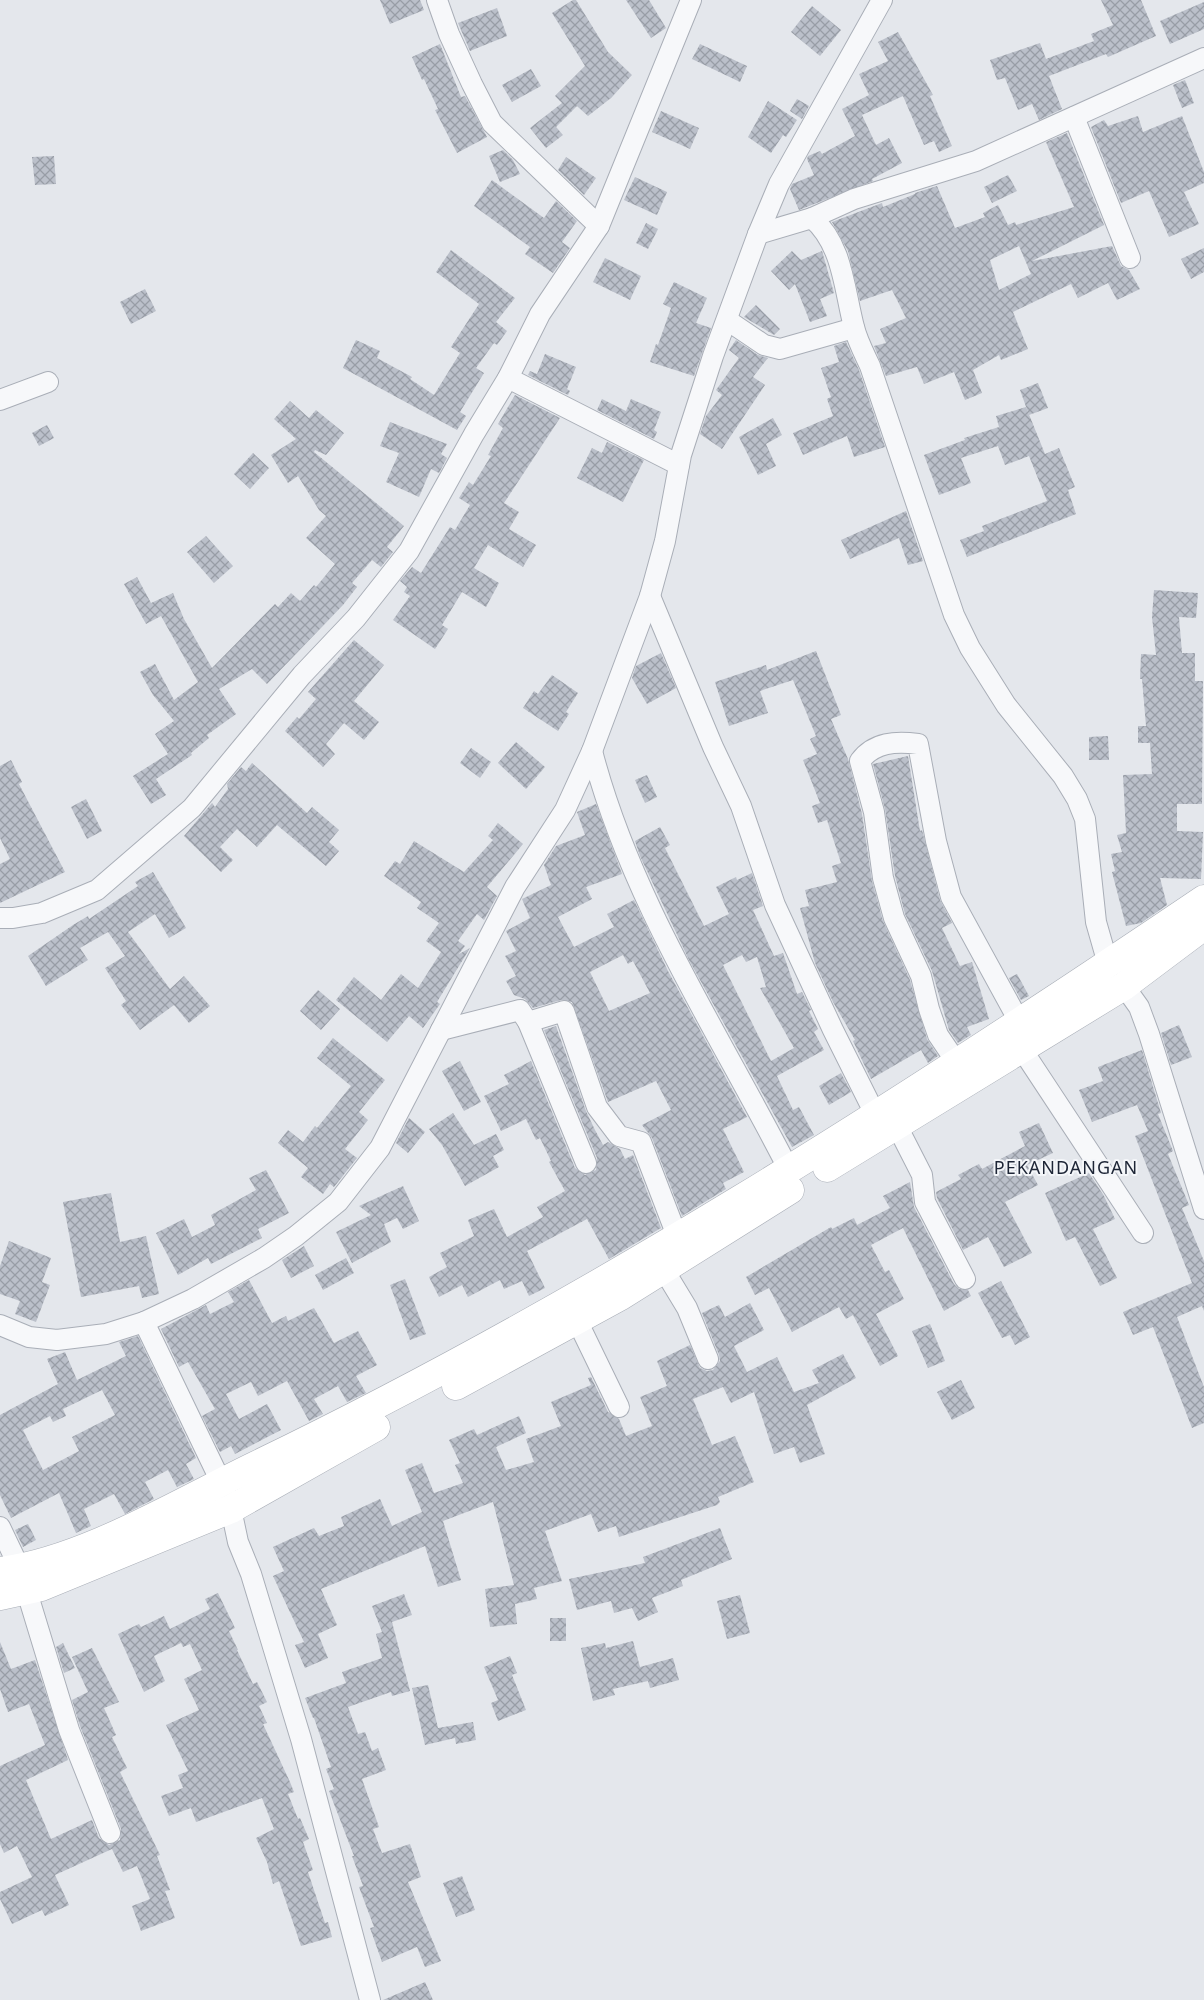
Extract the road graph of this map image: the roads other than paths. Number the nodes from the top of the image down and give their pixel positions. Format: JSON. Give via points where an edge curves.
{"nodes":[{"id":1,"x":437,"y":0,"type":"edge"},
{"id":2,"x":691,"y":0,"type":"edge"},
{"id":3,"x":882,"y":0,"type":"edge"},
{"id":4,"x":1204,"y":58,"type":"edge"},
{"id":5,"x":1074,"y":117,"type":"junction"},
{"id":6,"x":812,"y":218,"type":"junction"},
{"id":7,"x":599,"y":226,"type":"junction"},
{"id":8,"x":758,"y":234,"type":"junction"},
{"id":9,"x":1130,"y":258,"type":"dead end"},
{"id":10,"x":727,"y":320,"type":"junction"},
{"id":11,"x":854,"y":328,"type":"junction"},
{"id":12,"x":508,"y":378,"type":"junction"},
{"id":13,"x":48,"y":382,"type":"dead end"},
{"id":14,"x":0,"y":400,"type":"edge"},
{"id":15,"x":679,"y":465,"type":"junction"},
{"id":16,"x":650,"y":596,"type":"junction"},
{"id":17,"x":592,"y":751,"type":"junction"},
{"id":18,"x":1204,"y":898,"type":"edge"},
{"id":19,"x":0,"y":918,"type":"edge"},
{"id":20,"x":1204,"y":926,"type":"edge"},
{"id":21,"x":1108,"y":964,"type":"junction"},
{"id":22,"x":1131,"y":996,"type":"junction"},
{"id":23,"x":528,"y":1022,"type":"junction"},
{"id":24,"x":441,"y":1030,"type":"junction"},
{"id":25,"x":1024,"y":1044,"type":"junction"},
{"id":26,"x":958,"y":1063,"type":"junction"},
{"id":27,"x":886,"y":1121,"type":"junction"},
{"id":28,"x":586,"y":1163,"type":"dead end"},
{"id":29,"x":789,"y":1170,"type":"junction"},
{"id":30,"x":1204,"y":1209,"type":"edge"},
{"id":31,"x":1144,"y":1233,"type":"dead end"},
{"id":32,"x":677,"y":1236,"type":"junction"},
{"id":33,"x":668,"y":1275,"type":"junction"},
{"id":34,"x":965,"y":1279,"type":"dead end"},
{"id":35,"x":576,"y":1318,"type":"junction"},
{"id":36,"x":144,"y":1322,"type":"junction"},
{"id":37,"x":0,"y":1325,"type":"edge"},
{"id":38,"x":708,"y":1359,"type":"dead end"},
{"id":39,"x":619,"y":1407,"type":"dead end"},
{"id":40,"x":347,"y":1432,"type":"junction"},
{"id":41,"x":221,"y":1482,"type":"junction"},
{"id":42,"x":232,"y":1509,"type":"junction"},
{"id":43,"x":0,"y":1527,"type":"edge"},
{"id":44,"x":13,"y":1574,"type":"edge"},
{"id":45,"x":110,"y":1833,"type":"dead end"},
{"id":46,"x":370,"y":2000,"type":"edge"}],
"edges":[{"from":1,"to":7,"type":"street","via":[[449,34],[492,123]]},
{"from":2,"to":7,"type":"street"},
{"from":3,"to":8,"type":"street","via":[[779,184]]},
{"from":4,"to":5,"type":"street"},
{"from":5,"to":6,"type":"street","via":[[976,161],[854,200]]},
{"from":5,"to":9,"type":"street"},
{"from":6,"to":8,"type":"street"},
{"from":6,"to":11,"type":"street","via":[[824,228],[840,267]]},
{"from":7,"to":12,"type":"street","via":[[540,314]]},
{"from":8,"to":10,"type":"street"},
{"from":10,"to":11,"type":"street","via":[[764,345],[780,348]]},
{"from":10,"to":15,"type":"street"},
{"from":11,"to":21,"type":"street","via":[[870,366],[954,615],[970,648],[1006,705],[1063,776],[1085,819],[1096,922]]},
{"from":12,"to":15,"type":"street"},
{"from":12,"to":19,"type":"street","via":[[409,551],[356,618],[302,676],[192,808],[97,890],[42,913]]},
{"from":13,"to":14,"type":"street"},
{"from":15,"to":16,"type":"street","via":[[665,541]]},
{"from":16,"to":17,"type":"street"},
{"from":16,"to":27,"type":"street","via":[[741,806],[775,905],[832,1030]]},
{"from":17,"to":24,"type":"street","via":[[565,810],[516,888]]},
{"from":17,"to":29,"type":"street","via":[[601,788],[635,874],[686,980]]},
{"from":18,"to":21,"type":"main road"},
{"from":20,"to":22,"type":"main road"},
{"from":21,"to":22,"type":"main road"},
{"from":21,"to":25,"type":"main road"},
{"from":22,"to":25,"type":"main road"},
{"from":22,"to":30,"type":"street","via":[[1149,1034]]},
{"from":23,"to":24,"type":"street","via":[[520,1010]]},
{"from":23,"to":28,"type":"street"},
{"from":23,"to":32,"type":"street","via":[[564,1011],[597,1107],[619,1136],[641,1142]]},
{"from":24,"to":36,"type":"street","via":[[380,1148],[338,1202],[264,1258],[193,1299]]},
{"from":25,"to":26,"type":"main road"},
{"from":25,"to":26,"type":"street","via":[[951,897],[936,841],[918,744],[898,742],[868,751],[860,761],[874,812],[894,918],[918,967],[938,1035]]},
{"from":25,"to":27,"type":"main road"},
{"from":25,"to":31,"type":"street","via":[[1044,1081]]},
{"from":26,"to":27,"type":"main road"},
{"from":27,"to":29,"type":"main road"},
{"from":27,"to":33,"type":"main road"},
{"from":27,"to":34,"type":"street","via":[[914,1156],[922,1175],[925,1202]]},
{"from":29,"to":32,"type":"main road"},
{"from":32,"to":35,"type":"main road"},
{"from":33,"to":35,"type":"main road"},
{"from":33,"to":38,"type":"street","via":[[687,1308]]},
{"from":35,"to":39,"type":"street"},
{"from":35,"to":40,"type":"main road"},
{"from":36,"to":37,"type":"street","via":[[106,1334],[57,1340],[29,1337]]},
{"from":36,"to":41,"type":"street"},
{"from":40,"to":41,"type":"main road"},
{"from":40,"to":42,"type":"main road"},
{"from":41,"to":42,"type":"street"},
{"from":41,"to":44,"type":"main road","via":[[123,1530]]},
{"from":42,"to":44,"type":"main road","via":[[81,1571]]},
{"from":42,"to":46,"type":"street","via":[[238,1542],[251,1574],[301,1739]]},
{"from":43,"to":44,"type":"street"},
{"from":44,"to":45,"type":"street"}]}
